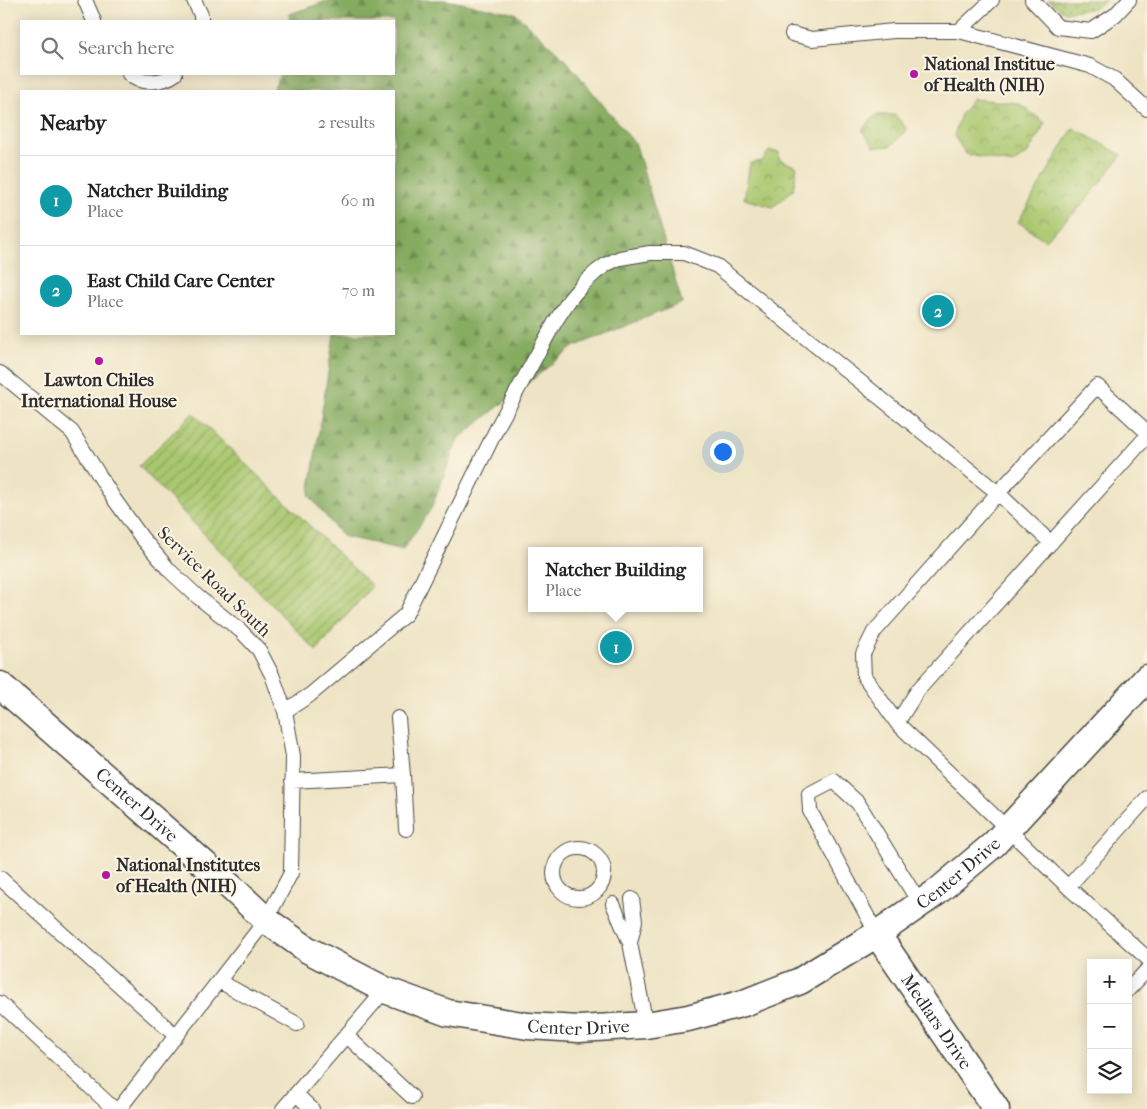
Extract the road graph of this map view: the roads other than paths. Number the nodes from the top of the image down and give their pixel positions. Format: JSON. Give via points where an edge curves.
{"nodes":[{"id":1,"x":85,"y":0,"type":"edge"},
{"id":2,"x":194,"y":0,"type":"edge"},
{"id":3,"x":992,"y":0,"type":"edge"},
{"id":4,"x":1032,"y":0,"type":"edge"},
{"id":5,"x":1129,"y":0,"type":"edge"},
{"id":6,"x":94,"y":20,"type":"edge"},
{"id":7,"x":201,"y":20,"type":"edge"},
{"id":8,"x":959,"y":31,"type":"junction"},
{"id":9,"x":792,"y":34,"type":"dead end"},
{"id":10,"x":130,"y":75,"type":"edge"},
{"id":11,"x":174,"y":75,"type":"edge"},
{"id":12,"x":1147,"y":109,"type":"edge"},
{"id":13,"x":0,"y":373,"type":"edge"},
{"id":14,"x":1147,"y":432,"type":"edge"},
{"id":15,"x":1147,"y":436,"type":"edge"},
{"id":16,"x":998,"y":493,"type":"junction"},
{"id":17,"x":1051,"y":543,"type":"junction"},
{"id":18,"x":1147,"y":678,"type":"edge"},
{"id":19,"x":0,"y":685,"type":"edge"},
{"id":20,"x":285,"y":711,"type":"junction"},
{"id":21,"x":398,"y":718,"type":"dead end"},
{"id":22,"x":897,"y":723,"type":"junction"},
{"id":23,"x":403,"y":775,"type":"junction"},
{"id":24,"x":292,"y":780,"type":"junction"},
{"id":25,"x":1147,"y":798,"type":"edge"},
{"id":26,"x":406,"y":829,"type":"dead end"},
{"id":27,"x":1007,"y":829,"type":"junction"},
{"id":28,"x":0,"y":878,"type":"edge"},
{"id":29,"x":1068,"y":887,"type":"junction"},
{"id":30,"x":632,"y":899,"type":"dead end"},
{"id":31,"x":612,"y":904,"type":"dead end"},
{"id":32,"x":920,"y":904,"type":"junction"},
{"id":33,"x":266,"y":920,"type":"junction"},
{"id":34,"x":877,"y":934,"type":"junction"},
{"id":35,"x":630,"y":943,"type":"junction"},
{"id":36,"x":1147,"y":958,"type":"edge"},
{"id":37,"x":1147,"y":970,"type":"edge"},
{"id":38,"x":219,"y":981,"type":"junction"},
{"id":39,"x":1132,"y":986,"type":"edge"},
{"id":40,"x":385,"y":990,"type":"junction"},
{"id":41,"x":0,"y":1003,"type":"edge"},
{"id":42,"x":297,"y":1024,"type":"dead end"},
{"id":43,"x":646,"y":1025,"type":"junction"},
{"id":44,"x":346,"y":1035,"type":"junction"},
{"id":45,"x":176,"y":1036,"type":"junction"},
{"id":46,"x":296,"y":1094,"type":"junction"},
{"id":47,"x":412,"y":1096,"type":"dead end"},
{"id":48,"x":114,"y":1109,"type":"edge"},
{"id":49,"x":119,"y":1109,"type":"edge"},
{"id":50,"x":283,"y":1109,"type":"edge"},
{"id":51,"x":312,"y":1109,"type":"edge"},
{"id":52,"x":996,"y":1109,"type":"edge"}],
"edges":[{"from":1,"to":6,"type":"lane"},
{"from":2,"to":7,"type":"lane"},
{"from":3,"to":8,"type":"lane"},
{"from":4,"to":5,"type":"lane","via":[[1058,27],[1091,31]]},
{"from":8,"to":9,"type":"lane","via":[[894,31],[812,39]]},
{"from":8,"to":12,"type":"lane","via":[[1090,66],[1114,79]]},
{"from":10,"to":11,"type":"lane","via":[[150,82]]},
{"from":13,"to":20,"type":"lane","name":"Service Road South","via":[[72,432],[114,499],[170,571],[259,650],[272,674]]},
{"from":14,"to":16,"type":"lane","via":[[1097,386]]},
{"from":15,"to":17,"type":"lane"},
{"from":16,"to":17,"type":"lane"},
{"from":16,"to":20,"type":"lane","via":[[717,266],[684,253],[650,253],[620,258],[582,285],[555,322],[499,424],[406,614],[310,696]]},
{"from":16,"to":22,"type":"lane","via":[[874,632],[863,654],[864,676]]},
{"from":17,"to":22,"type":"lane","via":[[918,690]]},
{"from":18,"to":27,"type":"street","name":"Center Drive"},
{"from":19,"to":33,"type":"street","name":"Center Drive"},
{"from":20,"to":24,"type":"lane","name":"Service Road South","via":[[293,756]]},
{"from":21,"to":23,"type":"lane"},
{"from":22,"to":27,"type":"lane"},
{"from":23,"to":24,"type":"lane"},
{"from":23,"to":26,"type":"lane"},
{"from":24,"to":33,"type":"lane","name":"Service Road South","via":[[291,873]]},
{"from":25,"to":29,"type":"lane"},
{"from":27,"to":29,"type":"lane"},
{"from":27,"to":32,"type":"street","name":"Center Drive","via":[[994,844]]},
{"from":28,"to":45,"type":"lane"},
{"from":29,"to":36,"type":"lane"},
{"from":30,"to":35,"type":"lane","via":[[635,921]]},
{"from":31,"to":35,"type":"lane"},
{"from":32,"to":34,"type":"street","name":"Center Drive"},
{"from":32,"to":34,"type":"lane","via":[[858,803],[834,781],[809,794],[810,811]]},
{"from":33,"to":38,"type":"lane","name":"Service Road South"},
{"from":33,"to":40,"type":"street","name":"Center Drive","via":[[308,950]]},
{"from":34,"to":43,"type":"street","name":"Center Drive","via":[[800,980],[744,1003]]},
{"from":34,"to":52,"type":"street","name":"Medlars Drive"},
{"from":35,"to":43,"type":"lane"},
{"from":37,"to":39,"type":"lane"},
{"from":38,"to":42,"type":"lane"},
{"from":38,"to":45,"type":"lane","name":"Service Road South"},
{"from":40,"to":43,"type":"street","name":"Center Drive","via":[[448,1013],[528,1026],[579,1030]]},
{"from":40,"to":44,"type":"lane"},
{"from":41,"to":48,"type":"lane"},
{"from":44,"to":46,"type":"lane"},
{"from":44,"to":47,"type":"lane"},
{"from":45,"to":49,"type":"lane","name":"Service Road South"},
{"from":46,"to":50,"type":"lane"},
{"from":46,"to":51,"type":"lane"}]}
